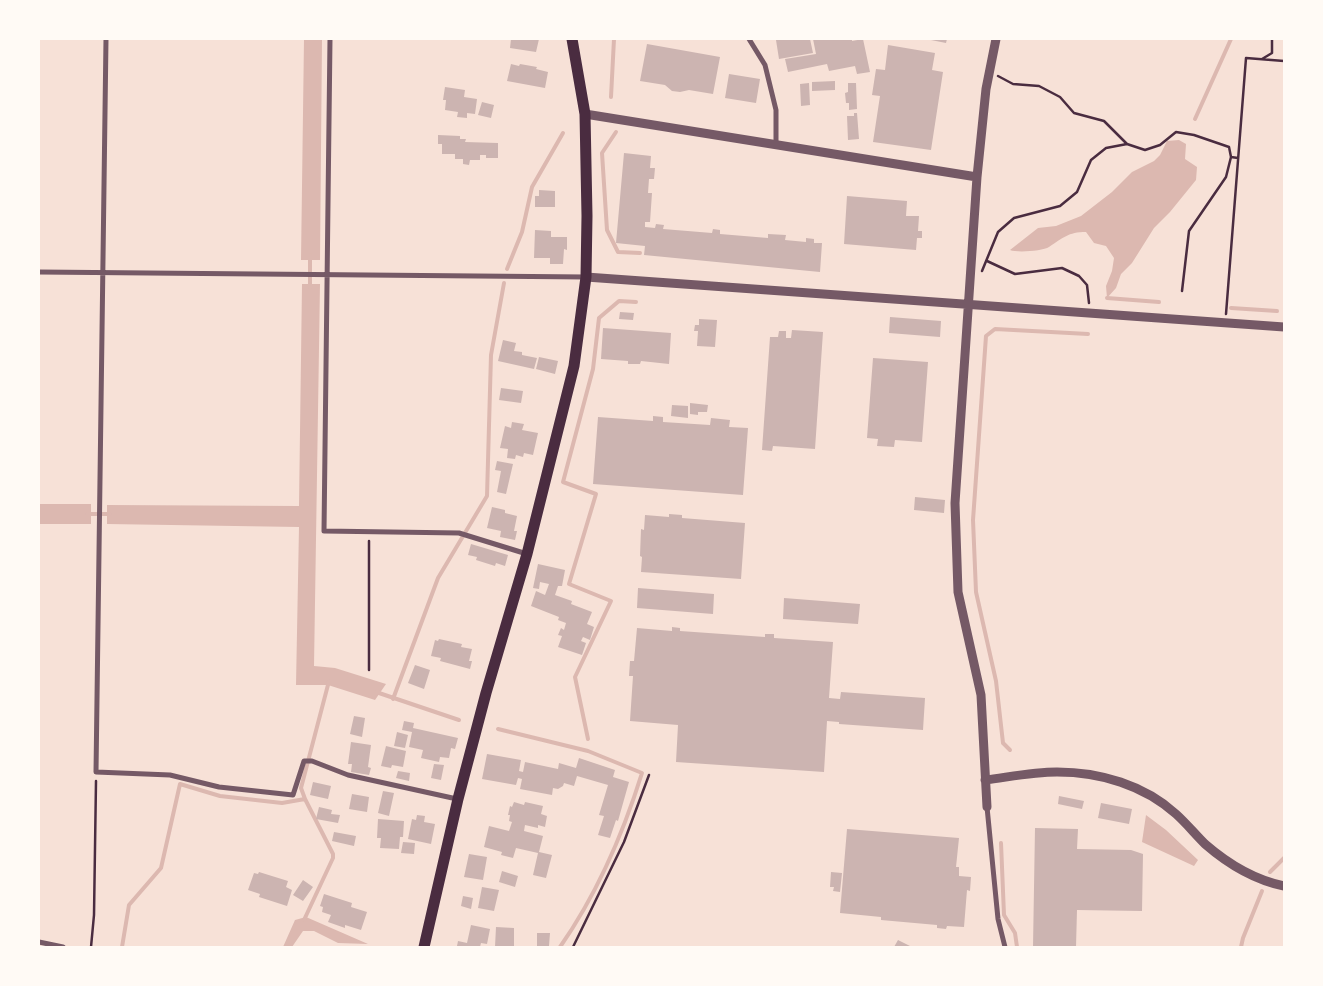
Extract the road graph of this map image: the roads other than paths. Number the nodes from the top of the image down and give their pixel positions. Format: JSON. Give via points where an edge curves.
{"nodes":[{"id":1,"x":106,"y":39,"type":"edge"},
{"id":2,"x":330,"y":39,"type":"edge"},
{"id":3,"x":572,"y":39,"type":"edge"},
{"id":4,"x":749,"y":39,"type":"edge"},
{"id":5,"x":996,"y":39,"type":"edge"},
{"id":6,"x":585,"y":114,"type":"junction"},
{"id":7,"x":776,"y":145,"type":"junction"},
{"id":8,"x":977,"y":178,"type":"junction"},
{"id":9,"x":39,"y":272,"type":"edge"},
{"id":10,"x":104,"y":273,"type":"junction"},
{"id":11,"x":327,"y":274,"type":"junction"},
{"id":12,"x":586,"y":277,"type":"junction"},
{"id":13,"x":969,"y":304,"type":"junction"},
{"id":14,"x":1284,"y":327,"type":"edge"},
{"id":15,"x":527,"y":554,"type":"junction"},
{"id":16,"x":985,"y":780,"type":"junction"},
{"id":17,"x":458,"y":799,"type":"junction"},
{"id":18,"x":987,"y":807,"type":"joint"},
{"id":19,"x":1284,"y":886,"type":"edge"},
{"id":20,"x":39,"y":942,"type":"edge"},
{"id":21,"x":62,"y":947,"type":"edge"},
{"id":22,"x":424,"y":947,"type":"edge"},
{"id":23,"x":1005,"y":947,"type":"edge"}],
"edges":[{"from":1,"to":10,"type":"street"},
{"from":2,"to":11,"type":"street"},
{"from":3,"to":6,"type":"main road"},
{"from":4,"to":7,"type":"street","via":[[765,65],[776,110]]},
{"from":5,"to":8,"type":"street","via":[[986,89]]},
{"from":6,"to":7,"type":"street"},
{"from":6,"to":12,"type":"main road"},
{"from":7,"to":8,"type":"street"},
{"from":8,"to":13,"type":"street"},
{"from":9,"to":10,"type":"street"},
{"from":10,"to":11,"type":"street"},
{"from":10,"to":17,"type":"street","via":[[96,772],[170,775],[218,787],[293,795],[304,761],[312,760],[348,775]]},
{"from":11,"to":12,"type":"street"},
{"from":11,"to":15,"type":"street","via":[[324,531],[460,533]]},
{"from":12,"to":13,"type":"street"},
{"from":12,"to":15,"type":"main road","via":[[574,366]]},
{"from":13,"to":14,"type":"street"},
{"from":13,"to":16,"type":"street","via":[[955,503],[956,534],[958,592],[981,694]]},
{"from":15,"to":17,"type":"main road"},
{"from":16,"to":18,"type":"street"},
{"from":16,"to":19,"type":"street","via":[[1057,772],[1097,775],[1136,786],[1175,813],[1206,844],[1235,866],[1264,882]]},
{"from":17,"to":22,"type":"main road"},
{"from":18,"to":23,"type":"street","via":[[998,919]]},
{"from":20,"to":21,"type":"street"}]}
